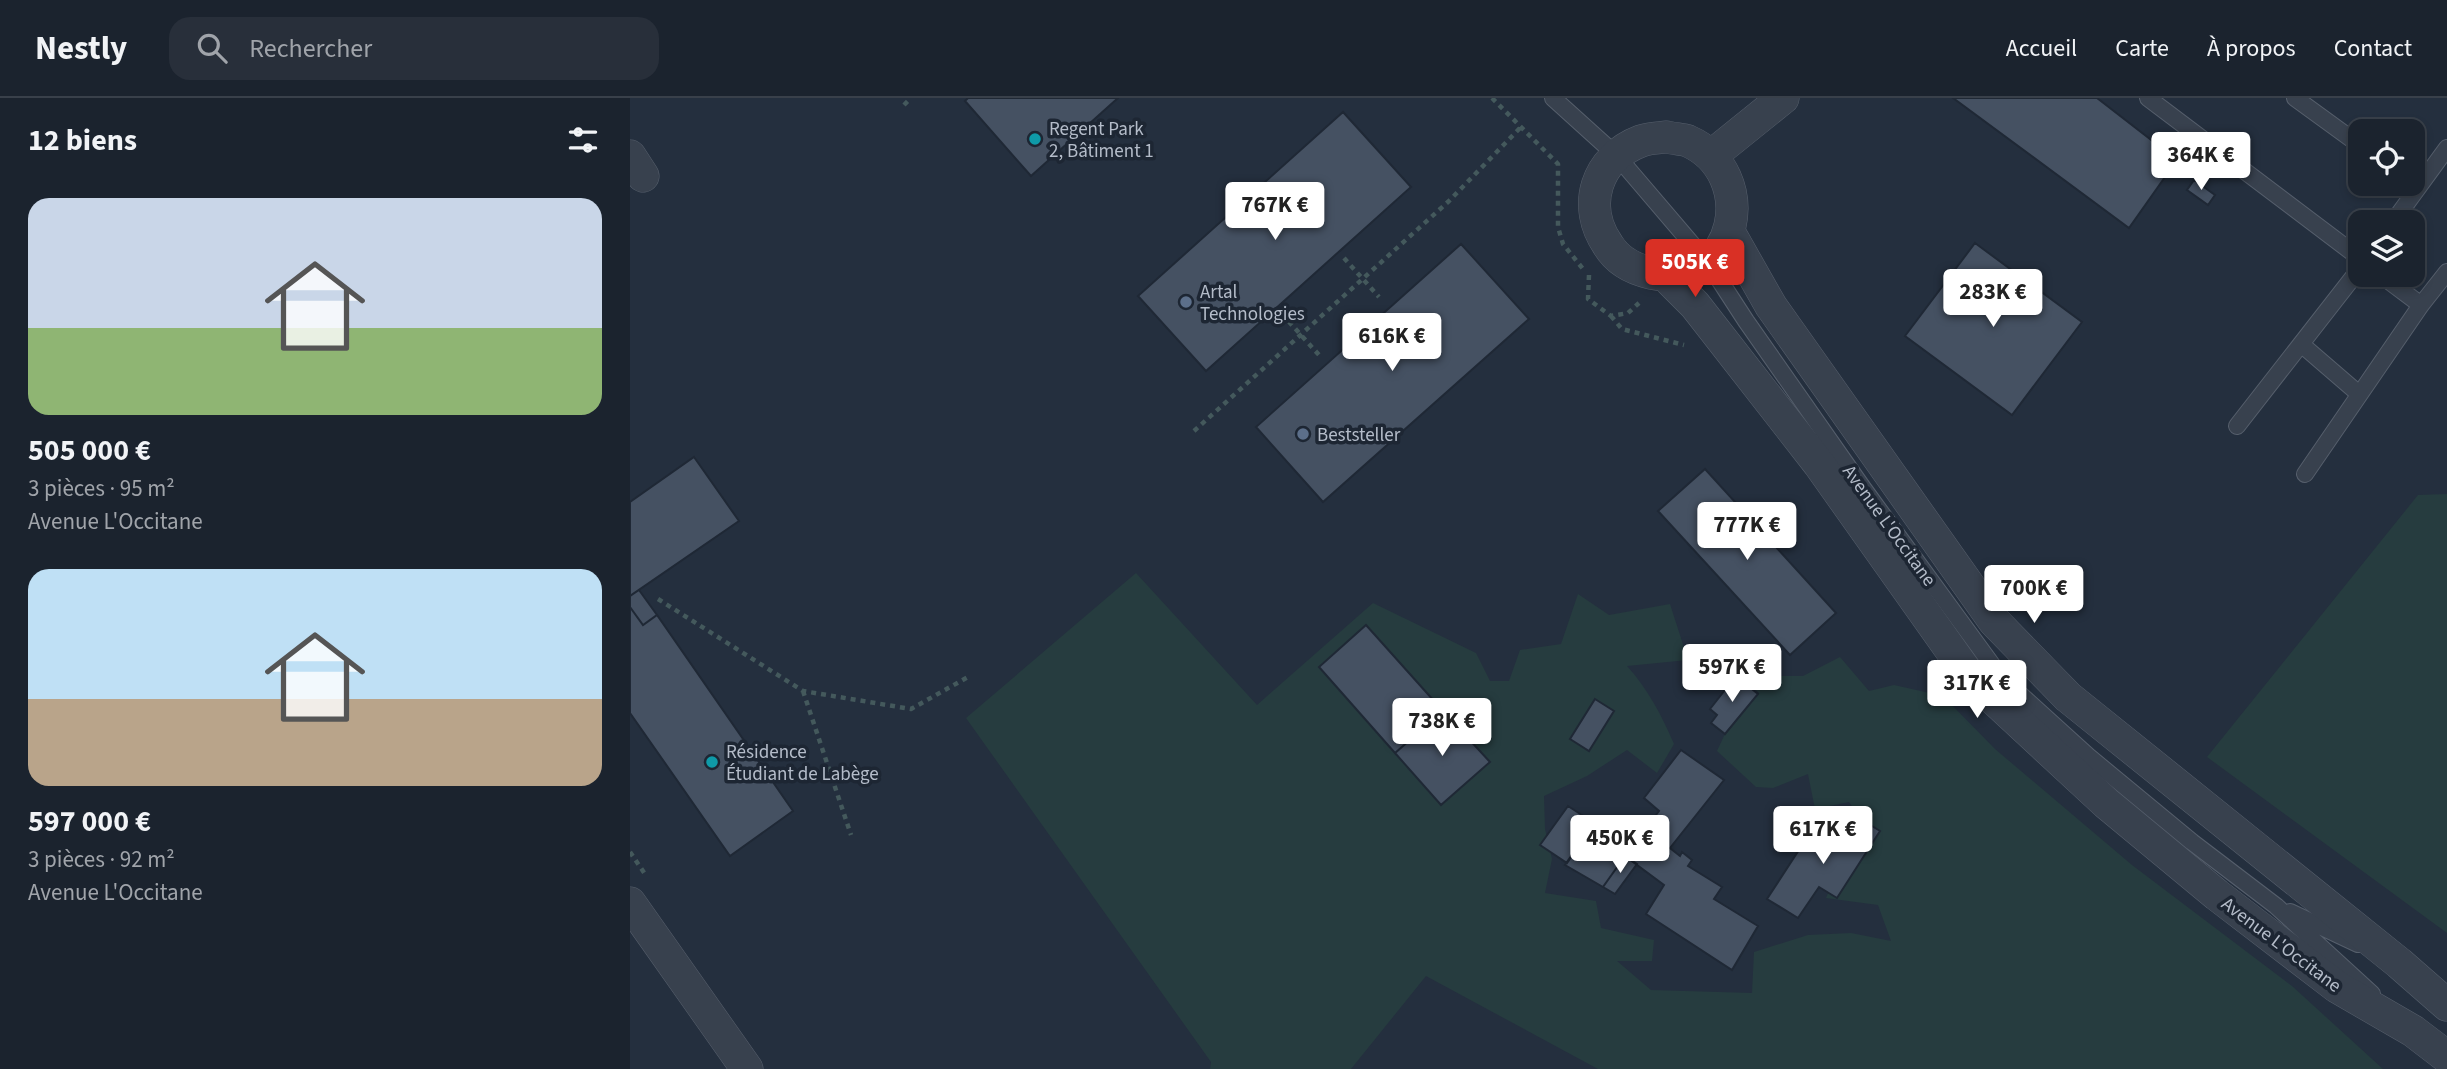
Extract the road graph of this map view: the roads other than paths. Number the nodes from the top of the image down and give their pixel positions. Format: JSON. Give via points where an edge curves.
{"nodes":[{"id":1,"x":1553,"y":98,"type":"edge"},
{"id":2,"x":1783,"y":98,"type":"edge"},
{"id":3,"x":2148,"y":98,"type":"edge"},
{"id":4,"x":2295,"y":98,"type":"edge"},
{"id":5,"x":2348,"y":137,"type":"edge"},
{"id":6,"x":2447,"y":148,"type":"edge"},
{"id":7,"x":1616,"y":156,"type":"junction"},
{"id":8,"x":1710,"y":156,"type":"junction"},
{"id":9,"x":2425,"y":174,"type":"edge"},
{"id":10,"x":1729,"y":232,"type":"junction"},
{"id":11,"x":2348,"y":250,"type":"edge"},
{"id":12,"x":1709,"y":264,"type":"junction"},
{"id":13,"x":2447,"y":272,"type":"edge"},
{"id":14,"x":1665,"y":276,"type":"junction"},
{"id":15,"x":2348,"y":284,"type":"edge"},
{"id":16,"x":2397,"y":287,"type":"edge"},
{"id":17,"x":2421,"y":305,"type":"junction"},
{"id":18,"x":2301,"y":344,"type":"junction"},
{"id":19,"x":2359,"y":394,"type":"junction"},
{"id":20,"x":2237,"y":426,"type":"dead end"},
{"id":21,"x":2305,"y":474,"type":"dead end"},
{"id":22,"x":630,"y":903,"type":"edge"},
{"id":23,"x":2276,"y":906,"type":"junction"},
{"id":24,"x":2399,"y":963,"type":"junction"},
{"id":25,"x":2447,"y":1005,"type":"edge"},
{"id":26,"x":2413,"y":1031,"type":"junction"},
{"id":27,"x":2447,"y":1056,"type":"edge"},
{"id":28,"x":747,"y":1069,"type":"edge"}],
"edges":[{"from":1,"to":7,"type":"lane","name":"Avenue L'Occitane"},
{"from":2,"to":8,"type":"street"},
{"from":3,"to":11,"type":"lane"},
{"from":4,"to":5,"type":"lane"},
{"from":6,"to":9,"type":"lane"},
{"from":7,"to":8,"type":"street","via":[[1644,140],[1667,137],[1687,141]]},
{"from":7,"to":12,"type":"lane","name":"Avenue L'Occitane"},
{"from":7,"to":14,"type":"street","via":[[1596,184],[1595,216],[1602,236],[1626,263]]},
{"from":8,"to":10,"type":"street","via":[[1731,196]]},
{"from":10,"to":12,"type":"street"},
{"from":10,"to":24,"type":"street","name":"Avenue L'Occitane","via":[[1772,306],[1994,621],[2068,697]]},
{"from":12,"to":14,"type":"street","via":[[1687,274]]},
{"from":12,"to":23,"type":"lane","name":"Avenue L'Occitane","via":[[1863,488],[2001,677],[2088,757]]},
{"from":13,"to":17,"type":"lane"},
{"from":14,"to":26,"type":"street","name":"Avenue L'Occitane","via":[[1695,305],[1819,464],[1970,677],[2106,803],[2217,895],[2337,987]]},
{"from":15,"to":18,"type":"lane"},
{"from":16,"to":17,"type":"lane"},
{"from":17,"to":19,"type":"lane"},
{"from":18,"to":19,"type":"lane"},
{"from":18,"to":20,"type":"lane"},
{"from":19,"to":21,"type":"lane"},
{"from":22,"to":28,"type":"street"},
{"from":23,"to":24,"type":"lane"},
{"from":23,"to":26,"type":"lane"},
{"from":24,"to":25,"type":"street","name":"Avenue L'Occitane"},
{"from":26,"to":27,"type":"street","name":"Avenue L'Occitane"}]}
